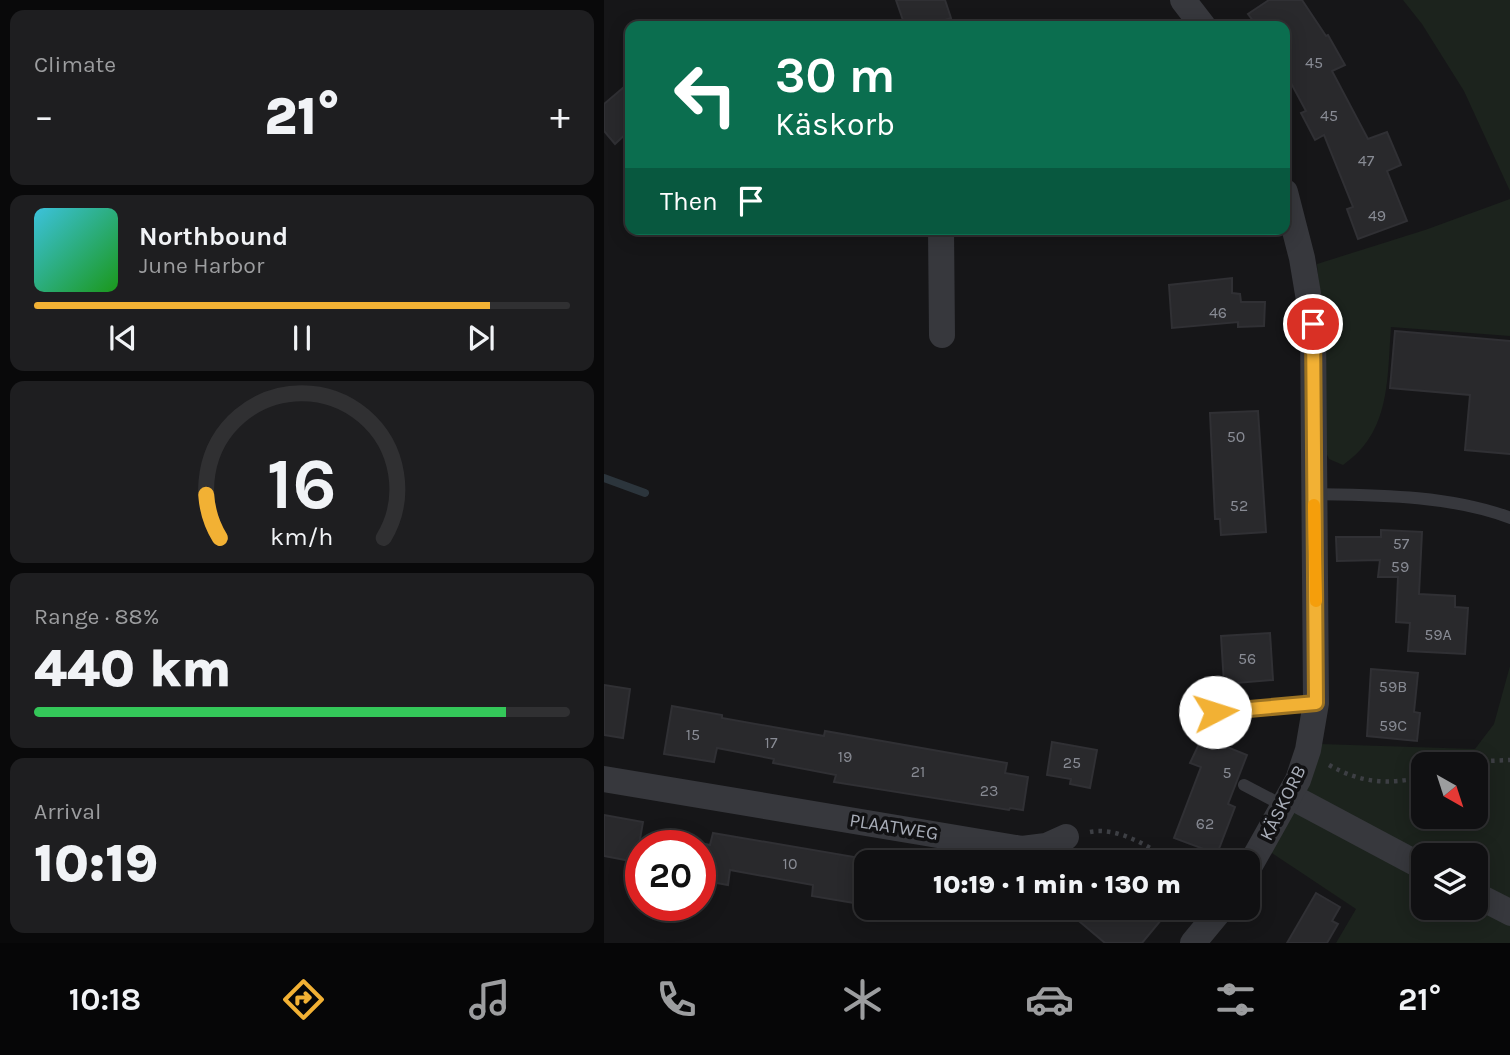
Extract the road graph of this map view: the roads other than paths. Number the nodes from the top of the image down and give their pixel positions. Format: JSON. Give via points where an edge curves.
{"nodes":[{"id":1,"x":1183,"y":0,"type":"edge"},
{"id":2,"x":1197,"y":21,"type":"edge"},
{"id":3,"x":1290,"y":211,"type":"edge"},
{"id":4,"x":941,"y":235,"type":"edge"},
{"id":5,"x":942,"y":335,"type":"dead end"},
{"id":6,"x":1314,"y":494,"type":"junction"},
{"id":7,"x":1510,"y":518,"type":"edge"},
{"id":8,"x":1316,"y":703,"type":"junction"},
{"id":9,"x":1215,"y":712,"type":"dead end"},
{"id":10,"x":604,"y":779,"type":"edge"},
{"id":11,"x":1244,"y":785,"type":"dead end"},
{"id":12,"x":1287,"y":801,"type":"junction"},
{"id":13,"x":1066,"y":837,"type":"road end"},
{"id":14,"x":1259,"y":850,"type":"edge"},
{"id":15,"x":1411,"y":861,"type":"edge"},
{"id":16,"x":1488,"y":901,"type":"edge"},
{"id":17,"x":1510,"y":913,"type":"edge"},
{"id":18,"x":1212,"y":920,"type":"edge"},
{"id":19,"x":1193,"y":943,"type":"edge"}],
"edges":[{"from":1,"to":2,"type":"street"},
{"from":3,"to":6,"type":"street","name":"KÄSKORB","via":[[1313,324]]},
{"from":4,"to":5,"type":"street"},
{"from":6,"to":7,"type":"lane","via":[[1440,501]]},
{"from":6,"to":8,"type":"street","name":"KÄSKORB"},
{"from":8,"to":9,"type":"lane"},
{"from":8,"to":12,"type":"street","name":"KÄSKORB","via":[[1309,750]]},
{"from":10,"to":13,"type":"street","name":"PLAATWEG","via":[[1022,849]]},
{"from":11,"to":12,"type":"lane"},
{"from":12,"to":14,"type":"street","name":"KÄSKORB"},
{"from":12,"to":15,"type":"street"},
{"from":16,"to":17,"type":"street"},
{"from":18,"to":19,"type":"street"}]}
